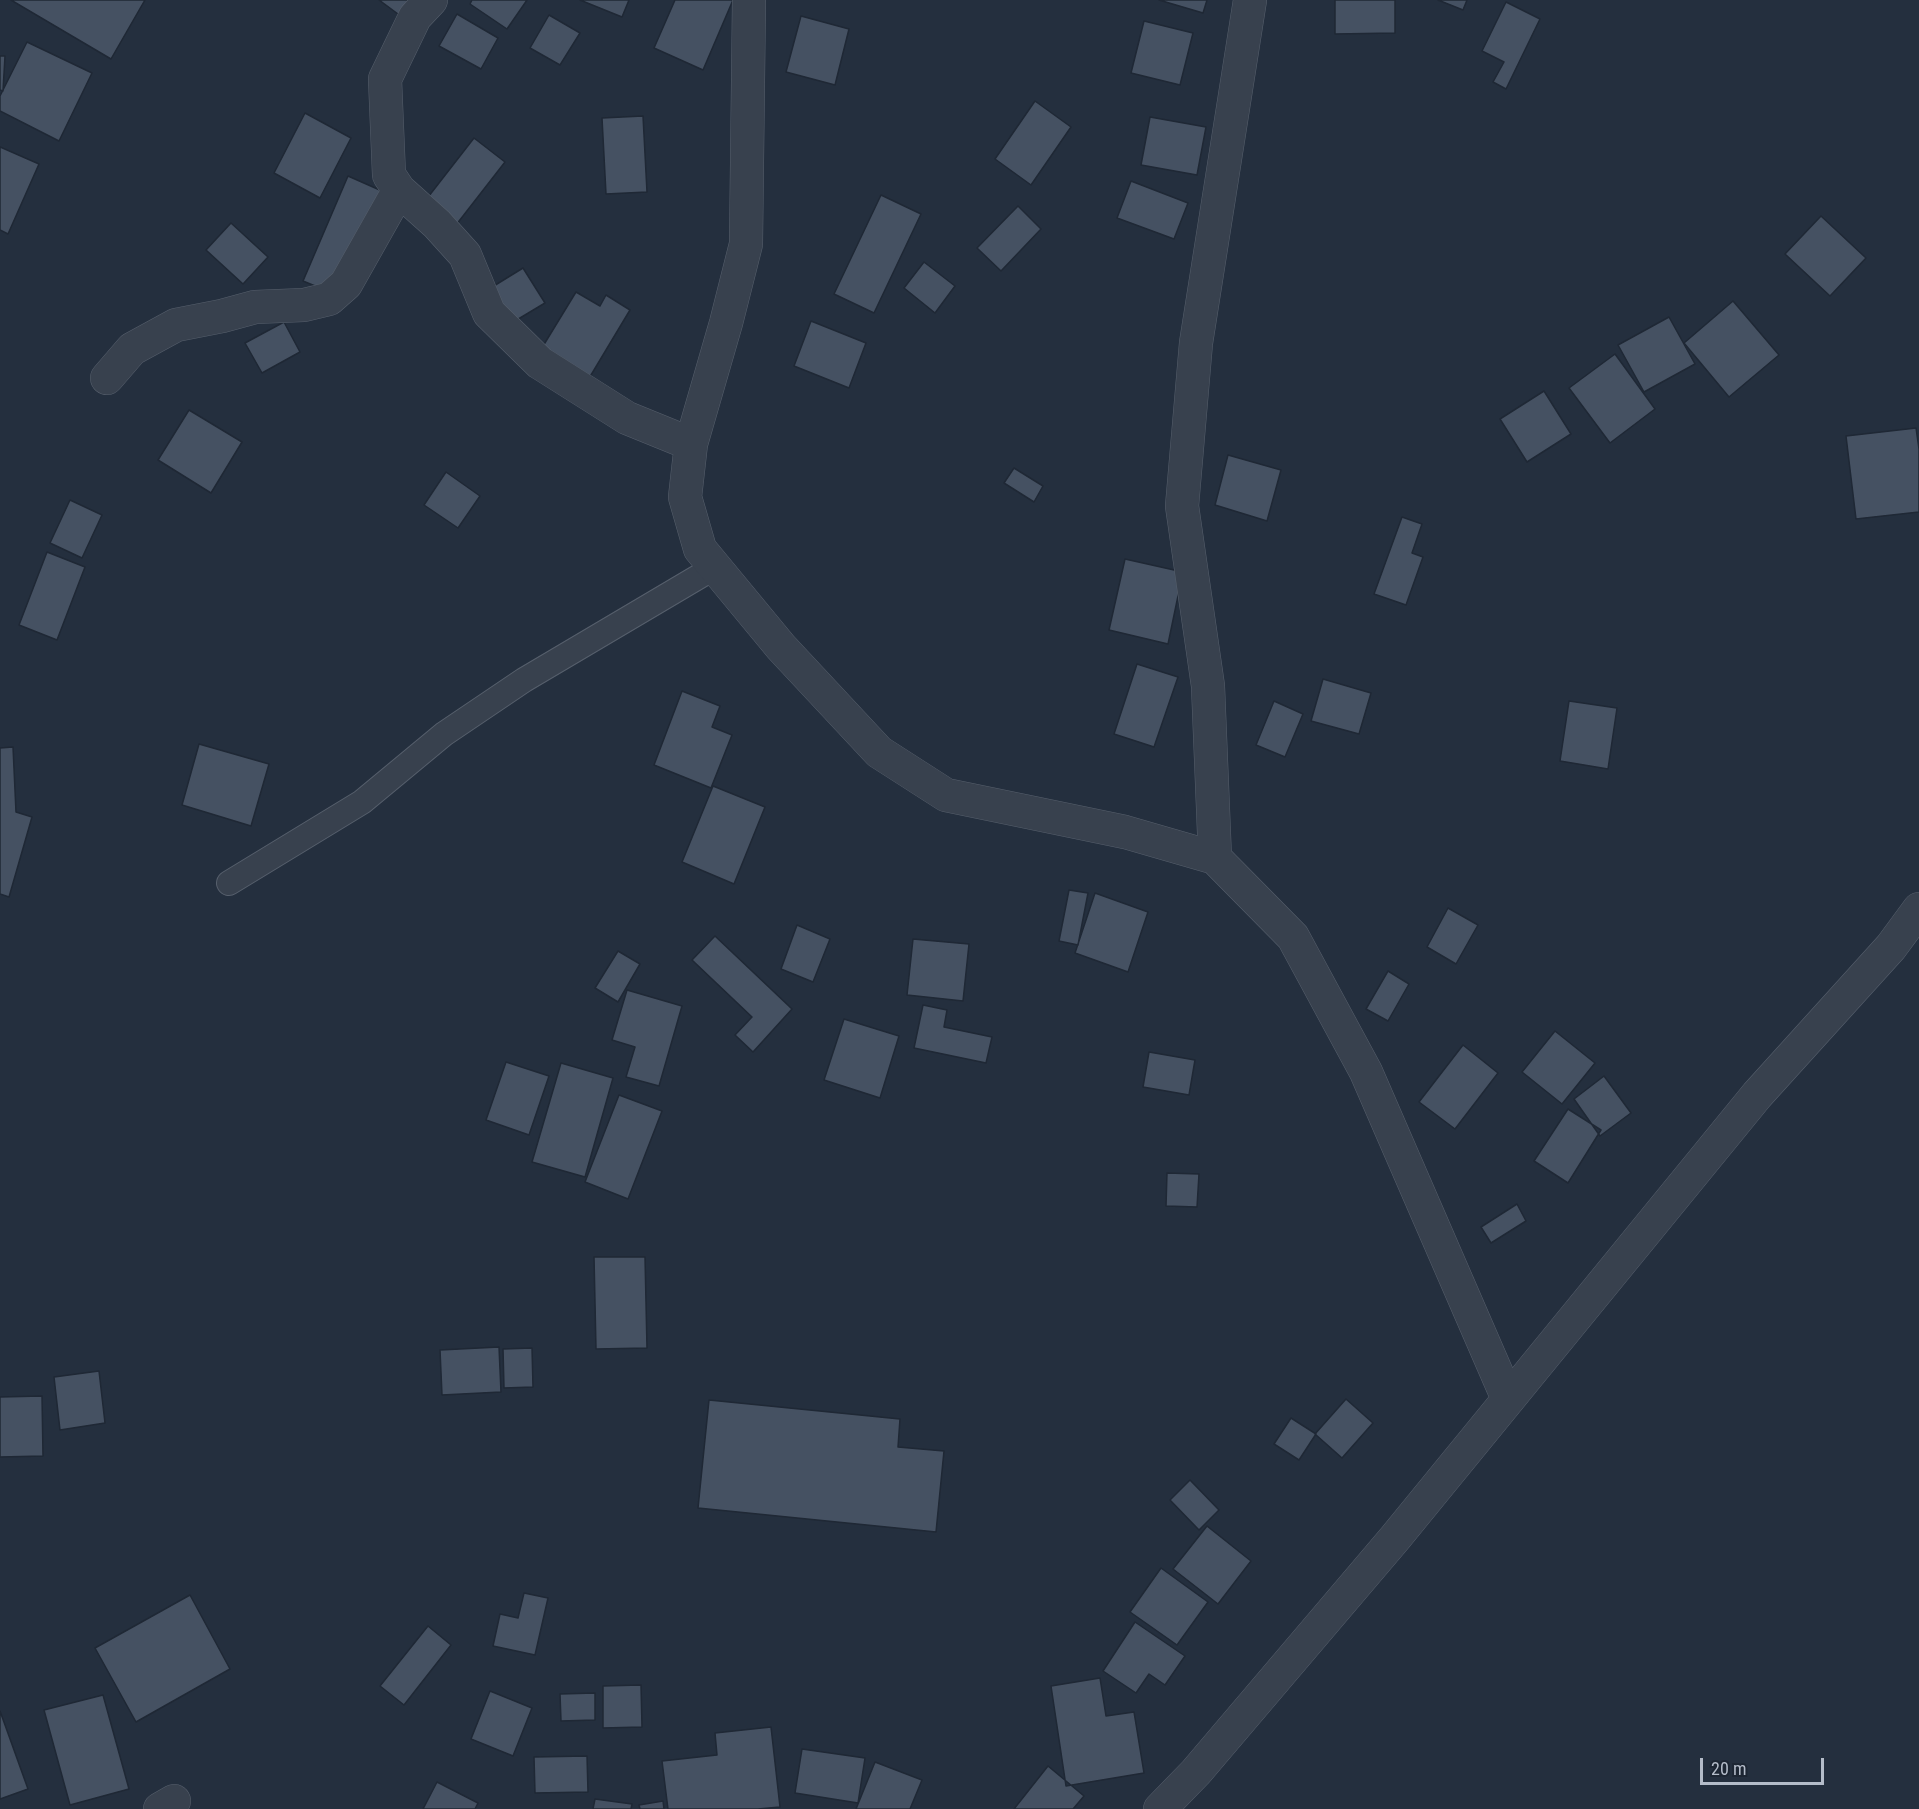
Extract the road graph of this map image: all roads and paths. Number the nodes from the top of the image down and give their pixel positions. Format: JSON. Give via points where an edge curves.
{"nodes":[{"id":1,"x":431,"y":0,"type":"edge"},
{"id":2,"x":749,"y":0,"type":"edge"},
{"id":3,"x":1250,"y":0,"type":"edge"},
{"id":4,"x":399,"y":190,"type":"junction"},
{"id":5,"x":107,"y":378,"type":"dead end"},
{"id":6,"x":691,"y":444,"type":"junction"},
{"id":7,"x":715,"y":567,"type":"junction"},
{"id":8,"x":1215,"y":858,"type":"junction"},
{"id":9,"x":229,"y":883,"type":"dead end"},
{"id":10,"x":1919,"y":909,"type":"edge"},
{"id":11,"x":1508,"y":1399,"type":"junction"},
{"id":12,"x":1160,"y":1809,"type":"edge"}],
"edges":[{"from":1,"to":4,"type":"street","via":[[415,17],[385,79],[389,175]]},
{"from":2,"to":6,"type":"street","via":[[746,244]]},
{"from":3,"to":8,"type":"street","via":[[1196,343],[1182,506],[1208,686]]},
{"from":4,"to":5,"type":"street","via":[[346,284],[329,300],[255,307],[176,325],[132,349]]},
{"from":4,"to":6,"type":"street","via":[[465,255],[489,313],[540,363],[627,418]]},
{"from":6,"to":7,"type":"street","via":[[685,497],[700,549]]},
{"from":7,"to":8,"type":"street","via":[[781,647],[879,752],[946,795],[1125,832]]},
{"from":7,"to":9,"type":"lane","via":[[524,680],[444,734],[362,802]]},
{"from":8,"to":11,"type":"street","via":[[1293,937],[1310,968],[1366,1072]]},
{"from":10,"to":11,"type":"street","via":[[1891,947],[1757,1095]]},
{"from":11,"to":12,"type":"street","via":[[1395,1538]]}]}
